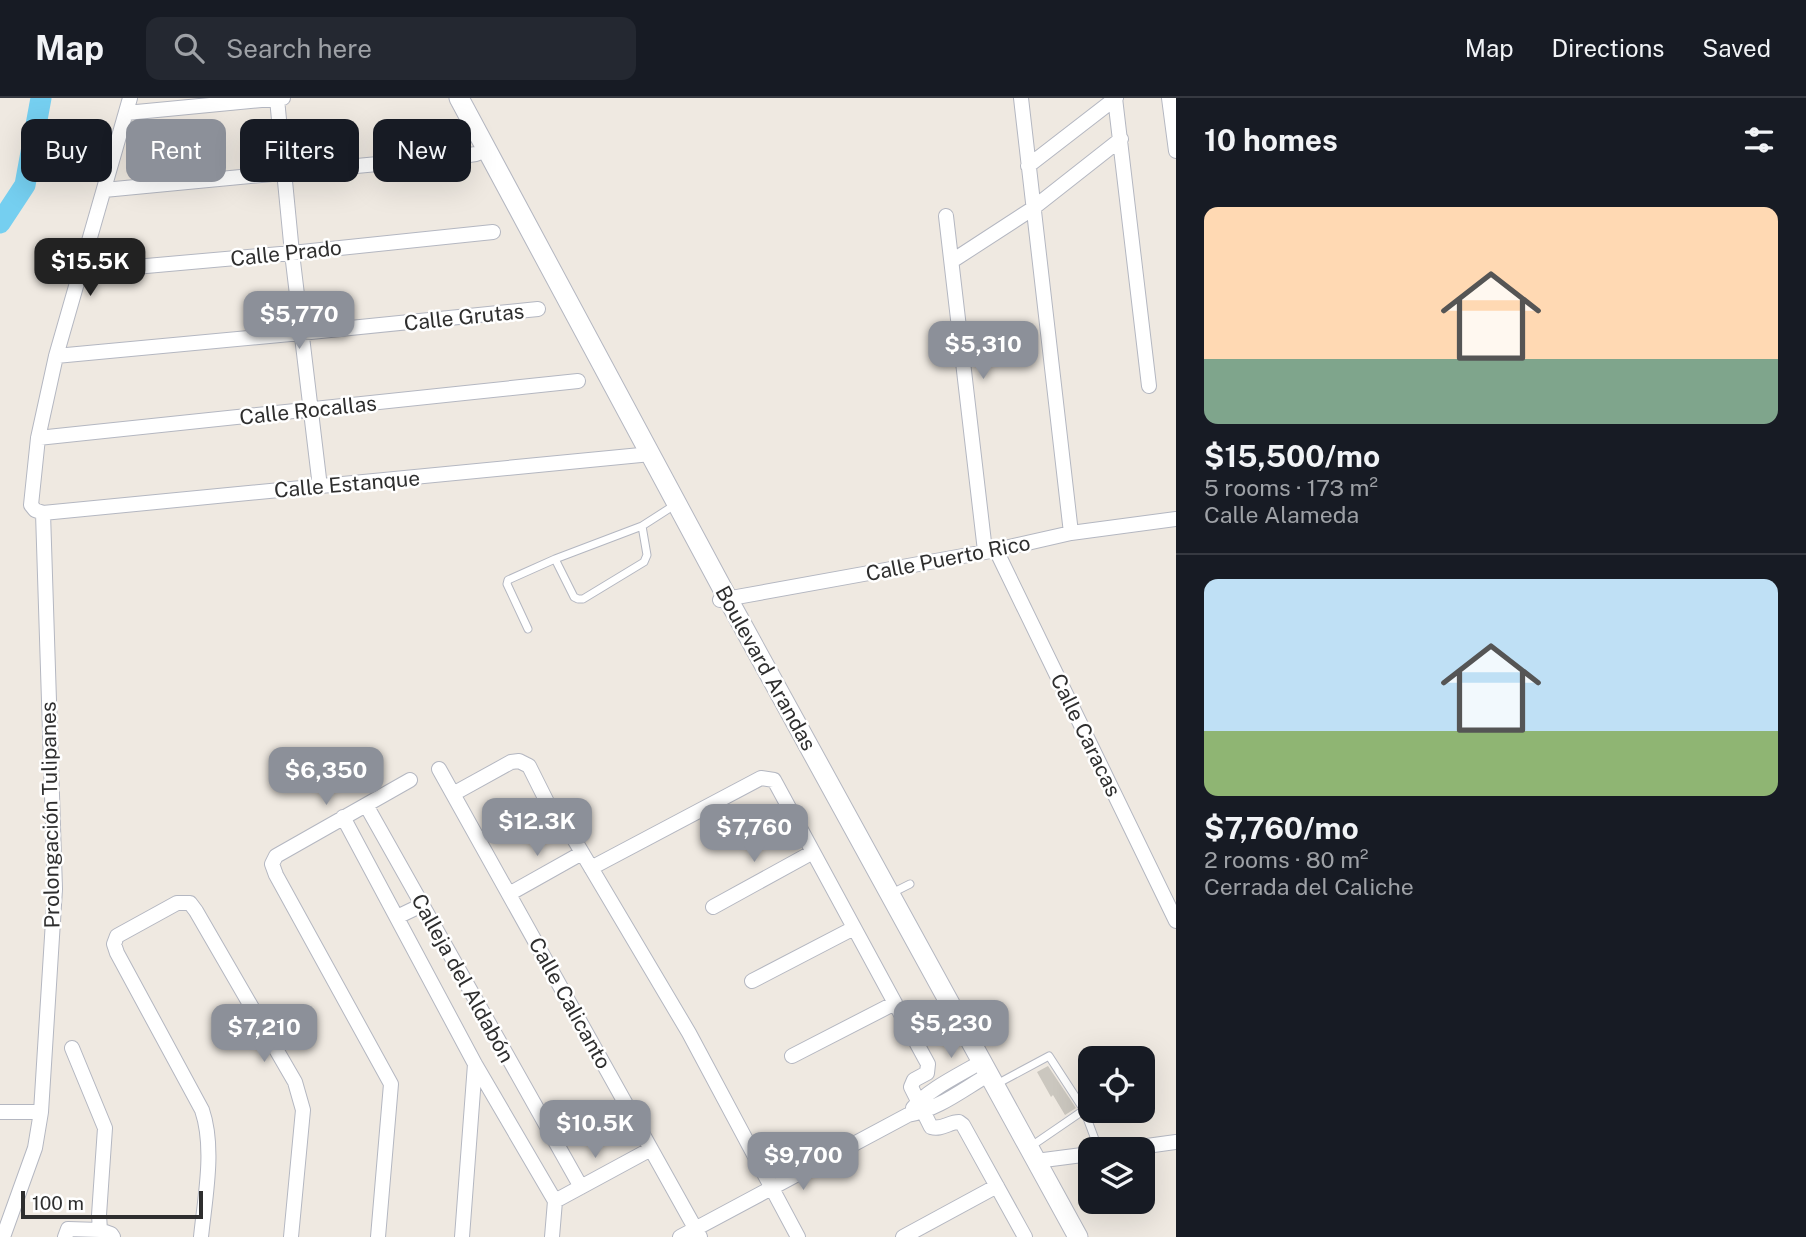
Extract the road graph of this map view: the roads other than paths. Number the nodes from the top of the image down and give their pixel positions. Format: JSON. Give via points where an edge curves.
{"nodes":[{"id":1,"x":283,"y":98,"type":"edge"},
{"id":2,"x":446,"y":98,"type":"edge"},
{"id":3,"x":459,"y":98,"type":"edge"},
{"id":4,"x":1021,"y":98,"type":"edge"},
{"id":5,"x":1115,"y":98,"type":"edge"},
{"id":6,"x":1169,"y":98,"type":"edge"},
{"id":7,"x":277,"y":99,"type":"edge"},
{"id":8,"x":128,"y":105,"type":"edge"},
{"id":9,"x":279,"y":119,"type":"edge"},
{"id":10,"x":1121,"y":139,"type":"junction"},
{"id":11,"x":1176,"y":151,"type":"edge"},
{"id":12,"x":481,"y":152,"type":"junction"},
{"id":13,"x":359,"y":165,"type":"edge"},
{"id":14,"x":1028,"y":166,"type":"junction"},
{"id":15,"x":240,"y":177,"type":"edge"},
{"id":16,"x":285,"y":182,"type":"edge"},
{"id":17,"x":104,"y":190,"type":"junction"},
{"id":18,"x":1032,"y":209,"type":"junction"},
{"id":19,"x":946,"y":216,"type":"dead end"},
{"id":20,"x":493,"y":232,"type":"dead end"},
{"id":21,"x":292,"y":253,"type":"junction"},
{"id":22,"x":951,"y":261,"type":"junction"},
{"id":23,"x":79,"y":272,"type":"junction"},
{"id":24,"x":538,"y":309,"type":"dead end"},
{"id":25,"x":301,"y":334,"type":"junction"},
{"id":26,"x":56,"y":356,"type":"junction"},
{"id":27,"x":578,"y":381,"type":"dead end"},
{"id":28,"x":1149,"y":386,"type":"dead end"},
{"id":29,"x":312,"y":410,"type":"junction"},
{"id":30,"x":37,"y":438,"type":"junction"},
{"id":31,"x":646,"y":455,"type":"junction"},
{"id":32,"x":320,"y":487,"type":"junction"},
{"id":33,"x":670,"y":508,"type":"junction"},
{"id":34,"x":43,"y":513,"type":"junction"},
{"id":35,"x":1176,"y":519,"type":"edge"},
{"id":36,"x":642,"y":526,"type":"junction"},
{"id":37,"x":1071,"y":533,"type":"junction"},
{"id":38,"x":991,"y":550,"type":"junction"},
{"id":39,"x":555,"y":559,"type":"junction"},
{"id":40,"x":724,"y":599,"type":"junction"},
{"id":41,"x":528,"y":629,"type":"dead end"},
{"id":42,"x":439,"y":769,"type":"dead end"},
{"id":43,"x":410,"y":780,"type":"dead end"},
{"id":44,"x":453,"y":794,"type":"junction"},
{"id":45,"x":366,"y":805,"type":"junction"},
{"id":46,"x":344,"y":817,"type":"junction"},
{"id":47,"x":813,"y":852,"type":"junction"},
{"id":48,"x":582,"y":853,"type":"junction"},
{"id":49,"x":591,"y":868,"type":"junction"},
{"id":50,"x":910,"y":884,"type":"dead end"},
{"id":51,"x":509,"y":894,"type":"junction"},
{"id":52,"x":886,"y":896,"type":"junction"},
{"id":53,"x":422,"y":905,"type":"junction"},
{"id":54,"x":713,"y":907,"type":"dead end"},
{"id":55,"x":397,"y":918,"type":"junction"},
{"id":56,"x":1176,"y":920,"type":"edge"},
{"id":57,"x":854,"y":928,"type":"junction"},
{"id":58,"x":752,"y":981,"type":"dead end"},
{"id":59,"x":895,"y":1003,"type":"junction"},
{"id":60,"x":72,"y":1048,"type":"dead end"},
{"id":61,"x":792,"y":1056,"type":"dead end"},
{"id":62,"x":475,"y":1064,"type":"junction"},
{"id":63,"x":984,"y":1074,"type":"junction"},
{"id":64,"x":1078,"y":1101,"type":"edge"},
{"id":65,"x":921,"y":1107,"type":"junction"},
{"id":66,"x":0,"y":1112,"type":"edge"},
{"id":67,"x":41,"y":1112,"type":"junction"},
{"id":68,"x":1078,"y":1115,"type":"edge"},
{"id":69,"x":1176,"y":1142,"type":"edge"},
{"id":70,"x":1155,"y":1145,"type":"edge"},
{"id":71,"x":651,"y":1149,"type":"junction"},
{"id":72,"x":1078,"y":1153,"type":"edge"},
{"id":73,"x":1032,"y":1154,"type":"junction"},
{"id":74,"x":997,"y":1186,"type":"junction"},
{"id":75,"x":581,"y":1187,"type":"junction"},
{"id":76,"x":771,"y":1189,"type":"junction"},
{"id":77,"x":555,"y":1201,"type":"junction"},
{"id":78,"x":106,"y":1233,"type":"edge"},
{"id":79,"x":698,"y":1233,"type":"edge"},
{"id":80,"x":3,"y":1237,"type":"edge"},
{"id":81,"x":65,"y":1237,"type":"edge"},
{"id":82,"x":201,"y":1237,"type":"edge"},
{"id":83,"x":291,"y":1237,"type":"edge"},
{"id":84,"x":378,"y":1237,"type":"edge"},
{"id":85,"x":462,"y":1237,"type":"edge"},
{"id":86,"x":552,"y":1237,"type":"edge"},
{"id":87,"x":680,"y":1237,"type":"edge"},
{"id":88,"x":799,"y":1237,"type":"edge"},
{"id":89,"x":903,"y":1237,"type":"edge"},
{"id":90,"x":1025,"y":1237,"type":"edge"},
{"id":91,"x":1065,"y":1237,"type":"edge"},
{"id":92,"x":1078,"y":1237,"type":"edge"}],
"edges":[{"from":1,"to":7,"type":"street"},
{"from":2,"to":12,"type":"main road","name":"Boulevard Arandas"},
{"from":3,"to":12,"type":"main road","name":"Boulevard Arandas"},
{"from":4,"to":14,"type":"street"},
{"from":5,"to":10,"type":"street"},
{"from":5,"to":14,"type":"street"},
{"from":6,"to":11,"type":"street"},
{"from":7,"to":8,"type":"street"},
{"from":7,"to":9,"type":"street"},
{"from":8,"to":17,"type":"street"},
{"from":10,"to":18,"type":"street"},
{"from":10,"to":28,"type":"street"},
{"from":12,"to":13,"type":"street"},
{"from":12,"to":31,"type":"main road","name":"Boulevard Arandas"},
{"from":14,"to":18,"type":"street"},
{"from":15,"to":17,"type":"street"},
{"from":16,"to":21,"type":"street"},
{"from":17,"to":23,"type":"street"},
{"from":18,"to":22,"type":"street"},
{"from":18,"to":37,"type":"street"},
{"from":19,"to":22,"type":"street","name":"Calle Caracas"},
{"from":20,"to":21,"type":"street","name":"Calle Prado"},
{"from":21,"to":23,"type":"street","name":"Calle Prado"},
{"from":21,"to":25,"type":"street"},
{"from":22,"to":38,"type":"street","name":"Calle Caracas"},
{"from":23,"to":26,"type":"street"},
{"from":24,"to":25,"type":"street","name":"Calle Grutas"},
{"from":25,"to":26,"type":"street","name":"Calle Grutas"},
{"from":25,"to":29,"type":"street"},
{"from":26,"to":30,"type":"street"},
{"from":27,"to":29,"type":"street","name":"Calle Rocallas"},
{"from":29,"to":30,"type":"street","name":"Calle Rocallas"},
{"from":29,"to":32,"type":"street"},
{"from":30,"to":34,"type":"street","via":[[30,506]]},
{"from":31,"to":32,"type":"street","name":"Calle Estanque"},
{"from":31,"to":33,"type":"main road","name":"Boulevard Arandas"},
{"from":31,"to":40,"type":"main road","name":"Boulevard Arandas"},
{"from":32,"to":34,"type":"street","name":"Calle Estanque"},
{"from":33,"to":36,"type":"lane"},
{"from":33,"to":40,"type":"main road","name":"Boulevard Arandas"},
{"from":34,"to":67,"type":"street","name":"Prolongación Tulipanes","via":[[55,888]]},
{"from":35,"to":37,"type":"street","name":"Calle Puerto Rico"},
{"from":36,"to":39,"type":"lane"},
{"from":36,"to":39,"type":"lane","via":[[644,562],[583,599],[574,597]]},
{"from":37,"to":38,"type":"street","name":"Calle Puerto Rico"},
{"from":38,"to":40,"type":"street","name":"Calle Puerto Rico"},
{"from":38,"to":56,"type":"street","name":"Calle Caracas"},
{"from":39,"to":41,"type":"lane","via":[[508,580]]},
{"from":40,"to":52,"type":"main road","name":"Boulevard Arandas"},
{"from":42,"to":44,"type":"street","name":"Calle Calicanto"},
{"from":43,"to":45,"type":"street"},
{"from":44,"to":48,"type":"street","via":[[519,761],[529,766],[559,826]]},
{"from":44,"to":51,"type":"street","name":"Calle Calicanto"},
{"from":45,"to":46,"type":"street"},
{"from":45,"to":53,"type":"street","name":"Calleja del Aldabón"},
{"from":46,"to":55,"type":"street","name":"Calleja del Aldabón"},
{"from":46,"to":84,"type":"street","via":[[276,856],[272,864],[391,1084]]},
{"from":47,"to":49,"type":"street","via":[[774,780],[761,778]]},
{"from":47,"to":54,"type":"street"},
{"from":47,"to":57,"type":"street"},
{"from":48,"to":49,"type":"street"},
{"from":48,"to":51,"type":"street"},
{"from":49,"to":76,"type":"street","via":[[688,1033]]},
{"from":50,"to":52,"type":"lane"},
{"from":51,"to":71,"type":"street","name":"Calle Calicanto"},
{"from":52,"to":63,"type":"main road","name":"Boulevard Arandas"},
{"from":53,"to":55,"type":"street"},
{"from":53,"to":75,"type":"street","name":"Calleja del Aldabón"},
{"from":55,"to":62,"type":"street","name":"Calleja del Aldabón"},
{"from":57,"to":58,"type":"street"},
{"from":57,"to":59,"type":"street"},
{"from":59,"to":61,"type":"street"},
{"from":59,"to":65,"type":"street","via":[[928,1064],[927,1073],[911,1087]]},
{"from":60,"to":78,"type":"street","via":[[105,1128],[99,1215]]},
{"from":62,"to":77,"type":"street","name":"Calleja del Aldabón"},
{"from":62,"to":85,"type":"street"},
{"from":63,"to":64,"type":"lane","via":[[1049,1056]]},
{"from":63,"to":65,"type":"street"},
{"from":63,"to":73,"type":"main road","name":"Boulevard Arandas"},
{"from":63,"to":91,"type":"main road","name":"Boulevard Arandas"},
{"from":65,"to":74,"type":"street","via":[[932,1128],[954,1122],[963,1125]]},
{"from":65,"to":76,"type":"street"},
{"from":66,"to":67,"type":"street"},
{"from":67,"to":80,"type":"street","name":"Prolongación Tulipanes","via":[[35,1148]]},
{"from":68,"to":73,"type":"lane"},
{"from":69,"to":70,"type":"street"},
{"from":71,"to":75,"type":"street"},
{"from":71,"to":79,"type":"street","name":"Calle Calicanto"},
{"from":72,"to":73,"type":"street"},
{"from":73,"to":92,"type":"main road","name":"Boulevard Arandas"},
{"from":74,"to":89,"type":"street"},
{"from":74,"to":90,"type":"street"},
{"from":75,"to":77,"type":"street"},
{"from":76,"to":79,"type":"street"},
{"from":76,"to":88,"type":"street"},
{"from":77,"to":86,"type":"street"},
{"from":78,"to":81,"type":"street","via":[[68,1229]]},
{"from":79,"to":87,"type":"street"},
{"from":82,"to":83,"type":"street","via":[[207,1124],[114,944],[117,936],[177,903],[190,903],[295,1082],[303,1110]]}]}
